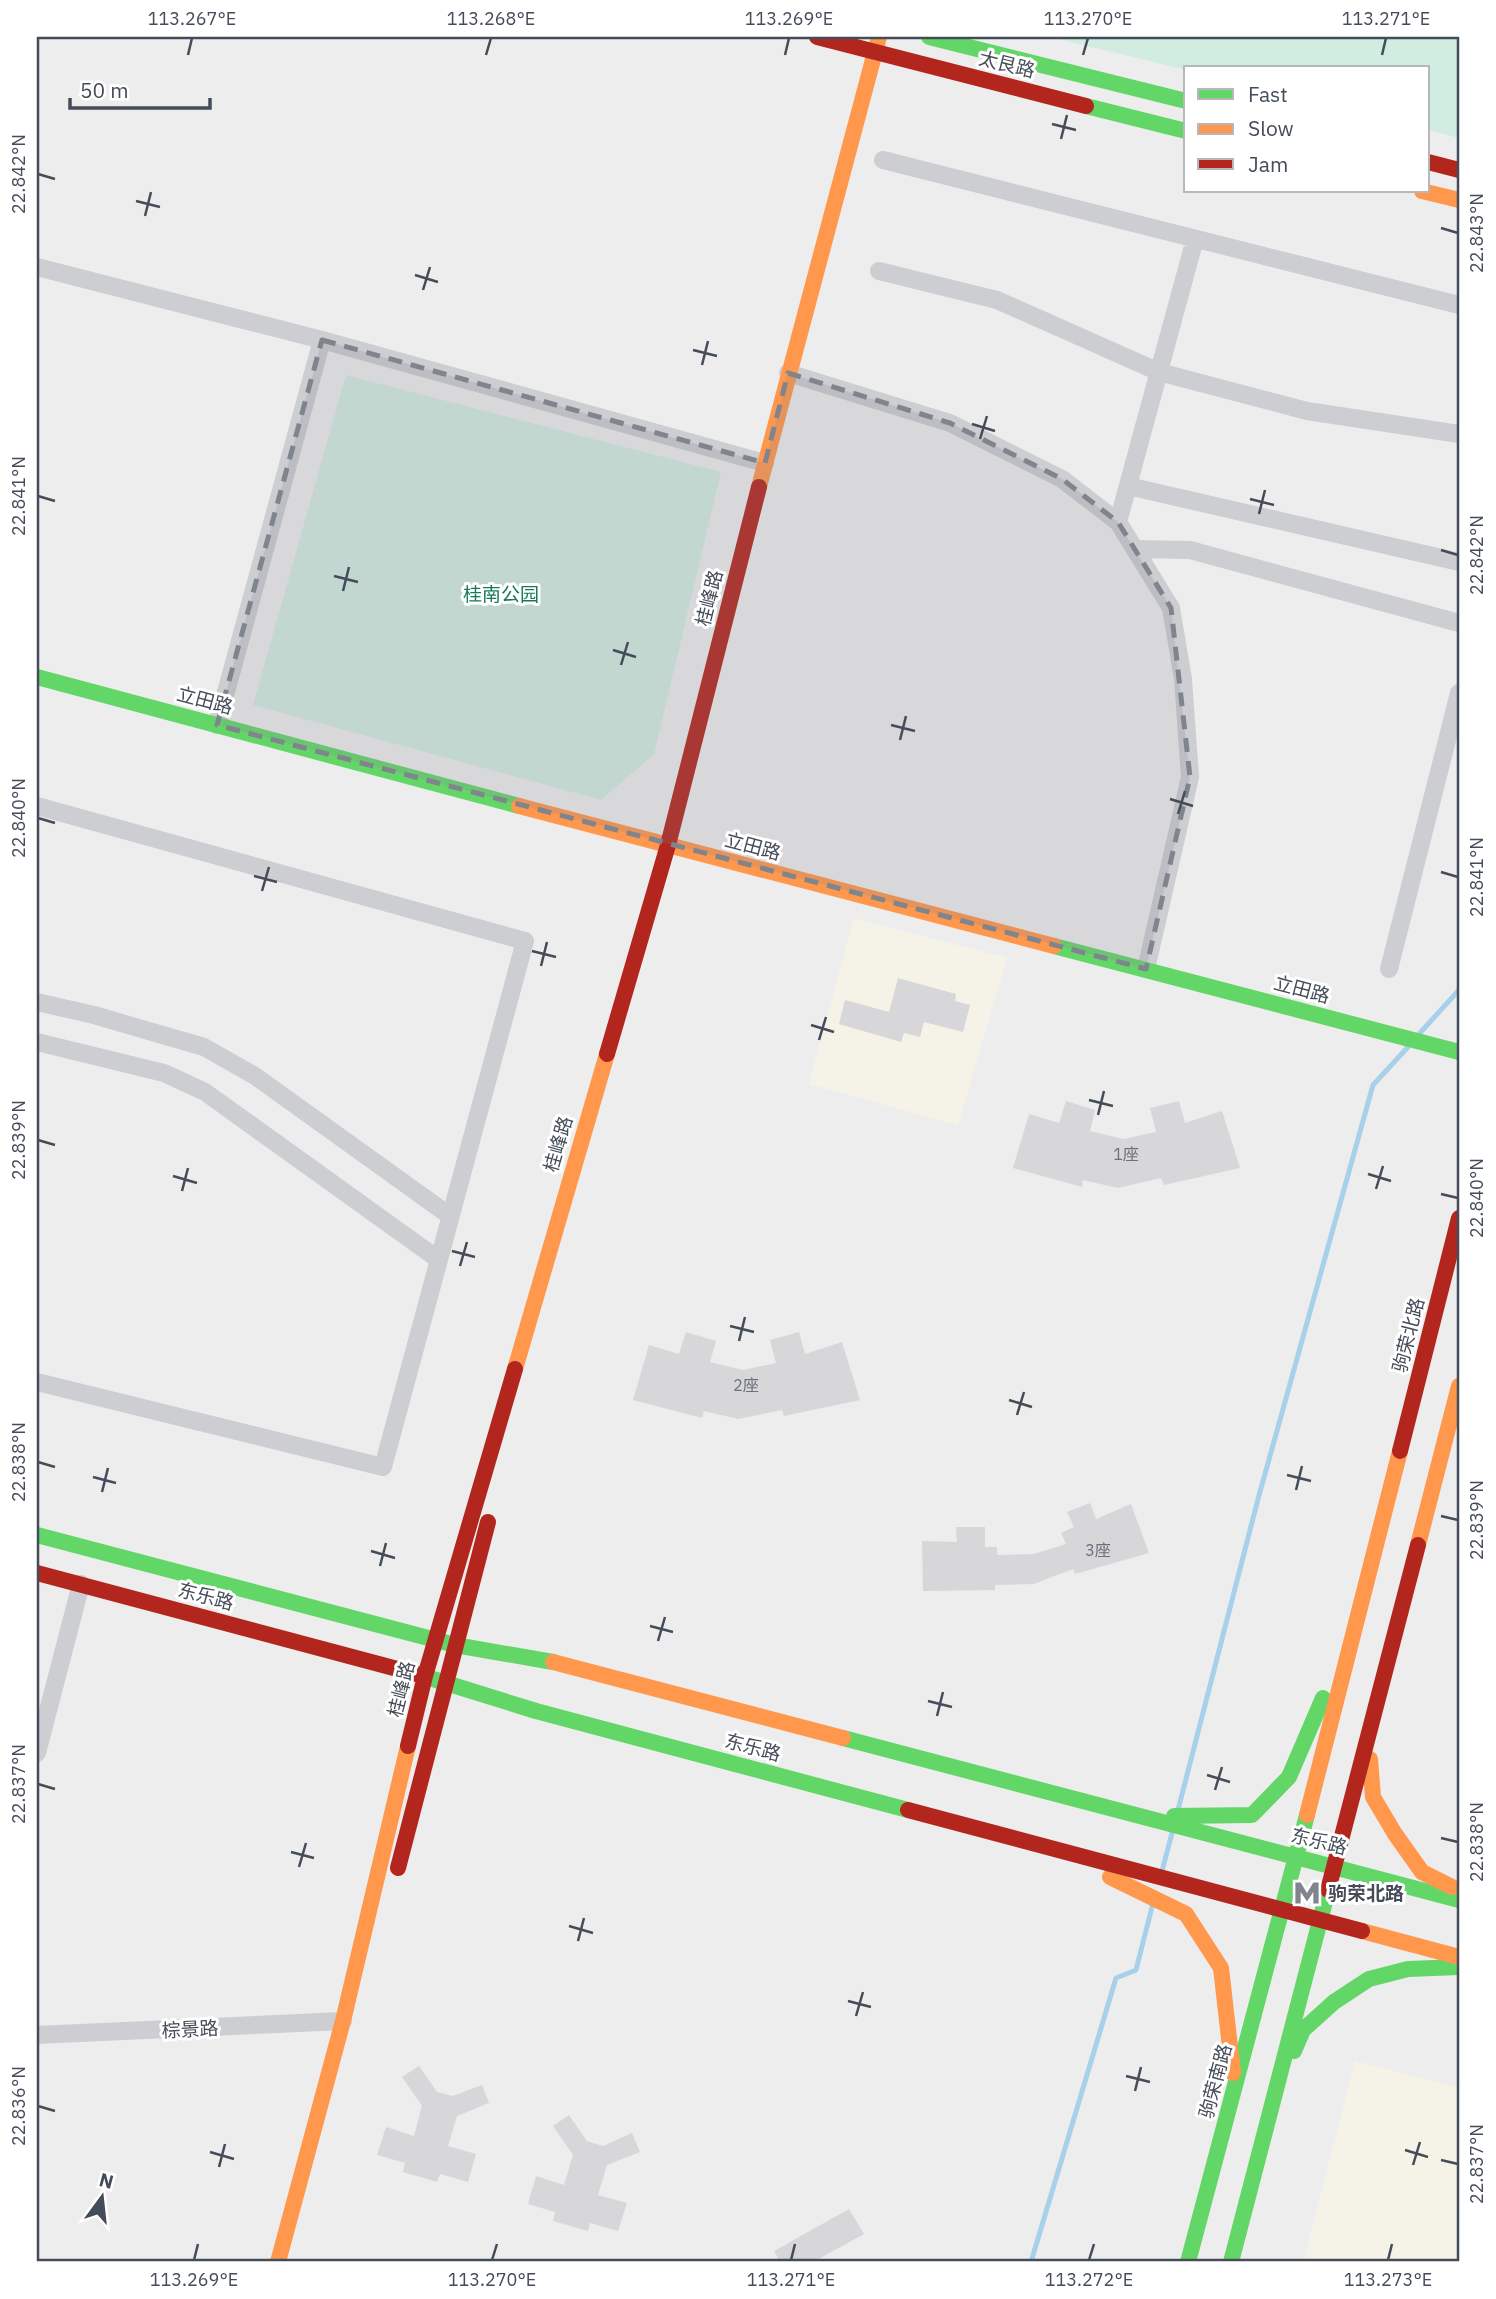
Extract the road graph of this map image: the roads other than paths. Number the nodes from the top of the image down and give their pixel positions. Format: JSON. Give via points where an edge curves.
{"nodes":[{"id":1,"x":817,"y":37,"type":"edge"},
{"id":2,"x":888,"y":37,"type":"edge"},
{"id":3,"x":929,"y":37,"type":"edge"},
{"id":4,"x":878,"y":48,"type":"edge"},
{"id":5,"x":1184,"y":101,"type":"edge"},
{"id":6,"x":1184,"y":130,"type":"edge"},
{"id":7,"x":883,"y":160,"type":"dead end"},
{"id":8,"x":1430,"y":163,"type":"edge"},
{"id":9,"x":1459,"y":170,"type":"edge"},
{"id":10,"x":1427,"y":192,"type":"edge"},
{"id":11,"x":1459,"y":200,"type":"edge"},
{"id":12,"x":1195,"y":239,"type":"junction"},
{"id":13,"x":37,"y":267,"type":"edge"},
{"id":14,"x":879,"y":271,"type":"dead end"},
{"id":15,"x":1459,"y":305,"type":"edge"},
{"id":16,"x":322,"y":340,"type":"junction"},
{"id":17,"x":1159,"y":372,"type":"junction"},
{"id":18,"x":793,"y":375,"type":"junction"},
{"id":19,"x":1459,"y":435,"type":"edge"},
{"id":20,"x":765,"y":463,"type":"junction"},
{"id":21,"x":1128,"y":486,"type":"junction"},
{"id":22,"x":1118,"y":522,"type":"junction"},
{"id":23,"x":1135,"y":549,"type":"junction"},
{"id":24,"x":1459,"y":562,"type":"edge"},
{"id":25,"x":1459,"y":623,"type":"edge"},
{"id":26,"x":37,"y":677,"type":"edge"},
{"id":27,"x":1459,"y":693,"type":"edge"},
{"id":28,"x":217,"y":725,"type":"junction"},
{"id":29,"x":37,"y":806,"type":"edge"},
{"id":30,"x":670,"y":846,"type":"junction"},
{"id":31,"x":1388,"y":969,"type":"dead end"},
{"id":32,"x":1146,"y":970,"type":"junction"},
{"id":33,"x":37,"y":1002,"type":"edge"},
{"id":34,"x":37,"y":1042,"type":"edge"},
{"id":35,"x":1459,"y":1052,"type":"edge"},
{"id":36,"x":450,"y":1216,"type":"junction"},
{"id":37,"x":1459,"y":1218,"type":"edge"},
{"id":38,"x":439,"y":1260,"type":"junction"},
{"id":39,"x":37,"y":1382,"type":"edge"},
{"id":40,"x":1459,"y":1386,"type":"edge"},
{"id":41,"x":509,"y":1445,"type":"dead end"},
{"id":42,"x":491,"y":1512,"type":"dead end"},
{"id":43,"x":37,"y":1535,"type":"edge"},
{"id":44,"x":37,"y":1573,"type":"edge"},
{"id":45,"x":81,"y":1584,"type":"junction"},
{"id":46,"x":1354,"y":1629,"type":"junction"},
{"id":47,"x":436,"y":1639,"type":"junction"},
{"id":48,"x":455,"y":1645,"type":"junction"},
{"id":49,"x":425,"y":1676,"type":"junction"},
{"id":50,"x":446,"y":1682,"type":"junction"},
{"id":51,"x":1368,"y":1736,"type":"junction"},
{"id":52,"x":37,"y":1754,"type":"edge"},
{"id":53,"x":1187,"y":1822,"type":"junction"},
{"id":54,"x":1035,"y":1844,"type":"junction"},
{"id":55,"x":1296,"y":1857,"type":"junction"},
{"id":56,"x":1335,"y":1867,"type":"junction"},
{"id":57,"x":393,"y":1885,"type":"dead end"},
{"id":58,"x":1459,"y":1891,"type":"edge"},
{"id":59,"x":1459,"y":1900,"type":"edge"},
{"id":60,"x":1282,"y":1911,"type":"junction"},
{"id":61,"x":1320,"y":1920,"type":"junction"},
{"id":62,"x":1459,"y":1957,"type":"edge"},
{"id":63,"x":372,"y":1966,"type":"dead end"},
{"id":64,"x":1459,"y":1967,"type":"edge"},
{"id":65,"x":343,"y":2021,"type":"junction"},
{"id":66,"x":37,"y":2035,"type":"edge"},
{"id":67,"x":1234,"y":2089,"type":"junction"},
{"id":68,"x":1270,"y":2111,"type":"junction"},
{"id":69,"x":316,"y":2181,"type":"dead end"},
{"id":70,"x":278,"y":2262,"type":"edge"},
{"id":71,"x":1188,"y":2262,"type":"edge"},
{"id":72,"x":1231,"y":2262,"type":"edge"}],
"edges":[{"from":1,"to":4,"type":"street","name":"太艮路"},
{"from":2,"to":4,"type":"street","name":"桂峰路"},
{"from":3,"to":5,"type":"street","name":"太艮路"},
{"from":4,"to":6,"type":"street","name":"太艮路"},
{"from":4,"to":18,"type":"street","name":"桂峰路"},
{"from":7,"to":12,"type":"street"},
{"from":8,"to":9,"type":"street"},
{"from":10,"to":11,"type":"street"},
{"from":12,"to":15,"type":"street"},
{"from":12,"to":17,"type":"street"},
{"from":13,"to":16,"type":"street"},
{"from":14,"to":17,"type":"street","via":[[997,300]]},
{"from":16,"to":20,"type":"street"},
{"from":16,"to":28,"type":"street"},
{"from":17,"to":19,"type":"street","via":[[1307,411]]},
{"from":17,"to":21,"type":"street"},
{"from":18,"to":20,"type":"street","name":"桂峰路"},
{"from":18,"to":22,"type":"street","via":[[950,423],[1062,480]]},
{"from":18,"to":30,"type":"street"},
{"from":20,"to":30,"type":"street","name":"桂峰路"},
{"from":21,"to":22,"type":"street"},
{"from":21,"to":24,"type":"street"},
{"from":22,"to":23,"type":"street"},
{"from":23,"to":25,"type":"street","via":[[1190,550]]},
{"from":23,"to":32,"type":"street","via":[[1171,608],[1183,679],[1190,777]]},
{"from":26,"to":28,"type":"street","name":"立田路"},
{"from":27,"to":31,"type":"street"},
{"from":28,"to":30,"type":"street","name":"立田路"},
{"from":29,"to":36,"type":"street","via":[[525,941]]},
{"from":30,"to":32,"type":"street","name":"立田路"},
{"from":30,"to":41,"type":"street"},
{"from":30,"to":47,"type":"street","name":"桂峰路"},
{"from":32,"to":35,"type":"street","name":"立田路"},
{"from":33,"to":36,"type":"street","via":[[204,1047],[255,1076]]},
{"from":34,"to":38,"type":"street","via":[[164,1073],[205,1092]]},
{"from":36,"to":38,"type":"street"},
{"from":37,"to":46,"type":"street","name":"驹荣北路"},
{"from":38,"to":39,"type":"street","via":[[383,1466]]},
{"from":40,"to":51,"type":"street"},
{"from":42,"to":48,"type":"street"},
{"from":43,"to":47,"type":"street","name":"东乐路"},
{"from":44,"to":45,"type":"street","name":"东乐路"},
{"from":45,"to":49,"type":"street","name":"东乐路"},
{"from":45,"to":52,"type":"street"},
{"from":46,"to":53,"type":"street","via":[[1289,1777],[1252,1815]]},
{"from":46,"to":55,"type":"street","name":"驹荣北路"},
{"from":47,"to":48,"type":"street","name":"东乐路"},
{"from":47,"to":49,"type":"street","name":"桂峰路"},
{"from":48,"to":50,"type":"street"},
{"from":48,"to":53,"type":"street","name":"东乐路","via":[[544,1660],[1136,1816]]},
{"from":49,"to":50,"type":"street","name":"东乐路"},
{"from":49,"to":65,"type":"street","name":"桂峰路"},
{"from":50,"to":54,"type":"street","name":"东乐路","via":[[536,1711]]},
{"from":50,"to":57,"type":"street"},
{"from":51,"to":56,"type":"street"},
{"from":51,"to":58,"type":"street","via":[[1373,1797],[1422,1872]]},
{"from":53,"to":55,"type":"street","name":"东乐路"},
{"from":54,"to":60,"type":"street","name":"东乐路"},
{"from":54,"to":67,"type":"street","via":[[1186,1914],[1221,1968]]},
{"from":55,"to":56,"type":"street","name":"东乐路"},
{"from":55,"to":60,"type":"street","name":"驹荣北路"},
{"from":56,"to":59,"type":"street","name":"东乐路"},
{"from":56,"to":61,"type":"street"},
{"from":60,"to":61,"type":"street","name":"东乐路"},
{"from":60,"to":67,"type":"street","name":"驹荣南路"},
{"from":61,"to":62,"type":"street","name":"东乐路"},
{"from":61,"to":68,"type":"street"},
{"from":63,"to":69,"type":"street"},
{"from":64,"to":68,"type":"street","via":[[1408,1969],[1369,1979],[1334,2002],[1303,2030]]},
{"from":65,"to":66,"type":"street","name":"棕景路"},
{"from":65,"to":70,"type":"street","name":"桂峰路"},
{"from":67,"to":71,"type":"street","name":"驹荣南路"},
{"from":68,"to":72,"type":"street"}]}
